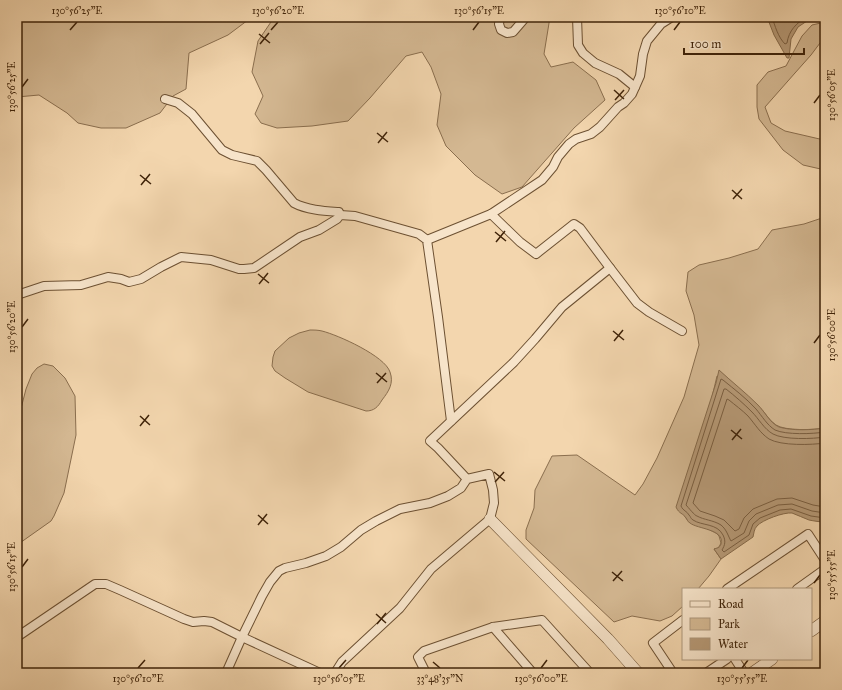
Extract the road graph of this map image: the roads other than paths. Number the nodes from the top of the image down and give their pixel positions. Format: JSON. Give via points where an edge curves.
{"nodes":[{"id":1,"x":500,"y":17,"type":"edge"},
{"id":2,"x":526,"y":17,"type":"edge"},
{"id":3,"x":577,"y":17,"type":"edge"},
{"id":4,"x":672,"y":17,"type":"edge"},
{"id":5,"x":635,"y":87,"type":"junction"},
{"id":6,"x":165,"y":99,"type":"dead end"},
{"id":7,"x":340,"y":214,"type":"junction"},
{"id":8,"x":491,"y":214,"type":"junction"},
{"id":9,"x":427,"y":240,"type":"junction"},
{"id":10,"x":610,"y":268,"type":"junction"},
{"id":11,"x":17,"y":295,"type":"edge"},
{"id":12,"x":682,"y":331,"type":"dead end"},
{"id":13,"x":451,"y":421,"type":"junction"},
{"id":14,"x":468,"y":479,"type":"junction"},
{"id":15,"x":490,"y":519,"type":"junction"},
{"id":16,"x":825,"y":560,"type":"edge"},
{"id":17,"x":825,"y":569,"type":"edge"},
{"id":18,"x":728,"y":588,"type":"edge"},
{"id":19,"x":798,"y":588,"type":"edge"},
{"id":20,"x":682,"y":621,"type":"edge"},
{"id":21,"x":825,"y":621,"type":"edge"},
{"id":22,"x":493,"y":627,"type":"junction"},
{"id":23,"x":812,"y":630,"type":"edge"},
{"id":24,"x":17,"y":637,"type":"edge"},
{"id":25,"x":242,"y":637,"type":"junction"},
{"id":26,"x":726,"y":660,"type":"edge"},
{"id":27,"x":736,"y":660,"type":"edge"},
{"id":28,"x":771,"y":660,"type":"edge"},
{"id":29,"x":226,"y":673,"type":"edge"},
{"id":30,"x":320,"y":673,"type":"edge"},
{"id":31,"x":335,"y":673,"type":"edge"},
{"id":32,"x":426,"y":673,"type":"edge"},
{"id":33,"x":533,"y":673,"type":"edge"},
{"id":34,"x":590,"y":673,"type":"edge"},
{"id":35,"x":638,"y":673,"type":"edge"},
{"id":36,"x":673,"y":673,"type":"edge"},
{"id":37,"x":706,"y":673,"type":"edge"},
{"id":38,"x":744,"y":673,"type":"edge"},
{"id":39,"x":752,"y":673,"type":"edge"}],
"edges":[{"from":1,"to":2,"type":"street","via":[[501,30],[507,33],[513,32]]},
{"from":3,"to":5,"type":"street","via":[[578,45],[583,53],[596,63],[619,74]]},
{"from":4,"to":5,"type":"street","via":[[661,24],[647,41],[642,54],[640,76]]},
{"from":5,"to":8,"type":"street","via":[[632,94],[600,127],[569,144],[542,180]]},
{"from":6,"to":7,"type":"street","via":[[178,103],[192,114],[222,150],[257,161],[294,203]]},
{"from":7,"to":9,"type":"street","via":[[418,234]]},
{"from":7,"to":11,"type":"street","via":[[337,219],[319,230],[300,237],[254,268],[239,269],[210,260],[181,257],[141,279],[129,282],[108,277],[81,285],[44,286]]},
{"from":8,"to":9,"type":"street"},
{"from":8,"to":10,"type":"street","via":[[536,254],[574,224],[580,228]]},
{"from":9,"to":13,"type":"street"},
{"from":10,"to":12,"type":"street","via":[[637,303]]},
{"from":10,"to":13,"type":"street","via":[[562,307],[514,362]]},
{"from":13,"to":14,"type":"street","via":[[430,441]]},
{"from":14,"to":15,"type":"street","via":[[489,474],[494,503]]},
{"from":14,"to":25,"type":"street","via":[[461,488],[448,496],[400,510],[376,521],[326,556],[279,571],[266,589]]},
{"from":15,"to":31,"type":"street","via":[[431,569],[400,608],[342,662]]},
{"from":15,"to":35,"type":"street"},
{"from":16,"to":18,"type":"street","via":[[808,534]]},
{"from":17,"to":19,"type":"street"},
{"from":20,"to":36,"type":"street","via":[[654,643]]},
{"from":21,"to":23,"type":"street"},
{"from":22,"to":32,"type":"street","via":[[424,651],[418,657]]},
{"from":22,"to":33,"type":"street"},
{"from":22,"to":34,"type":"street","via":[[542,620]]},
{"from":24,"to":25,"type":"street","via":[[95,584],[106,584],[193,622],[212,622]]},
{"from":25,"to":29,"type":"street"},
{"from":25,"to":30,"type":"street"},
{"from":26,"to":37,"type":"street"},
{"from":27,"to":38,"type":"street"},
{"from":28,"to":39,"type":"street"}]}
